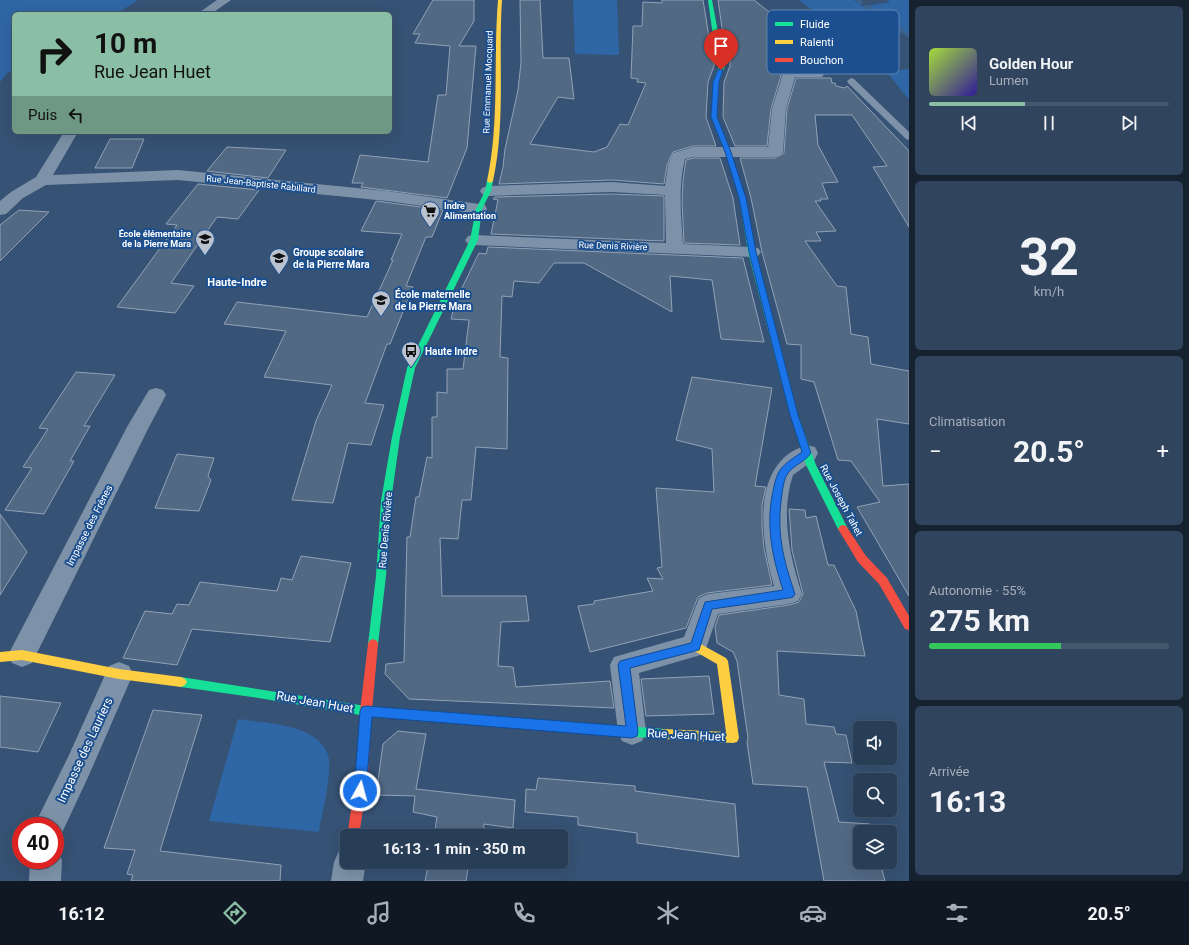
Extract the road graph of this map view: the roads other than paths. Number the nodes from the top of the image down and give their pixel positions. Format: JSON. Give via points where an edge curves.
{"nodes":[{"id":1,"x":225,"y":0,"type":"edge"},
{"id":2,"x":500,"y":0,"type":"edge"},
{"id":3,"x":710,"y":0,"type":"edge"},
{"id":4,"x":206,"y":12,"type":"edge"},
{"id":5,"x":790,"y":74,"type":"edge"},
{"id":6,"x":851,"y":81,"type":"dead end"},
{"id":7,"x":70,"y":134,"type":"edge"},
{"id":8,"x":909,"y":137,"type":"edge"},
{"id":9,"x":728,"y":152,"type":"junction"},
{"id":10,"x":42,"y":180,"type":"junction"},
{"id":11,"x":488,"y":191,"type":"junction"},
{"id":12,"x":674,"y":191,"type":"junction"},
{"id":13,"x":0,"y":192,"type":"edge"},
{"id":14,"x":17,"y":195,"type":"junction"},
{"id":15,"x":479,"y":208,"type":"junction"},
{"id":16,"x":0,"y":210,"type":"edge"},
{"id":17,"x":474,"y":240,"type":"junction"},
{"id":18,"x":675,"y":248,"type":"junction"},
{"id":19,"x":752,"y":252,"type":"junction"},
{"id":20,"x":156,"y":395,"type":"dead end"},
{"id":21,"x":807,"y":453,"type":"junction"},
{"id":22,"x":909,"y":626,"type":"edge"},
{"id":23,"x":695,"y":646,"type":"junction"},
{"id":24,"x":11,"y":656,"type":"edge"},
{"id":25,"x":119,"y":674,"type":"junction"},
{"id":26,"x":366,"y":711,"type":"junction"},
{"id":27,"x":632,"y":732,"type":"junction"},
{"id":28,"x":53,"y":817,"type":"edge"},
{"id":29,"x":354,"y":829,"type":"edge"},
{"id":30,"x":46,"y":869,"type":"edge"},
{"id":31,"x":349,"y":869,"type":"edge"},
{"id":32,"x":45,"y":881,"type":"edge"},
{"id":33,"x":347,"y":881,"type":"edge"}],
"edges":[{"from":1,"to":4,"type":"street"},
{"from":2,"to":11,"type":"street","name":"Rue Emmanuel Mocquard","via":[[499,102],[494,167]]},
{"from":3,"to":9,"type":"street","name":"Rue Joseph Tahet","via":[[717,42],[722,50],[722,66],[716,82],[714,117]]},
{"from":5,"to":9,"type":"street","via":[[779,109],[775,152]]},
{"from":6,"to":8,"type":"lane"},
{"from":7,"to":10,"type":"street"},
{"from":9,"to":12,"type":"street","via":[[693,152],[678,156]]},
{"from":9,"to":19,"type":"street","name":"Rue Joseph Tahet","via":[[742,198]]},
{"from":10,"to":14,"type":"street"},
{"from":10,"to":15,"type":"street","name":"Rue Jean-Baptiste Rabillard","via":[[178,175]]},
{"from":11,"to":12,"type":"street","via":[[612,187]]},
{"from":11,"to":15,"type":"street","name":"Rue Emmanuel Mocquard"},
{"from":12,"to":18,"type":"street"},
{"from":13,"to":14,"type":"street"},
{"from":14,"to":16,"type":"street"},
{"from":15,"to":17,"type":"street","name":"Rue Denis Rivière"},
{"from":17,"to":18,"type":"street","name":"Rue Denis Rivière"},
{"from":17,"to":26,"type":"street","name":"Rue Denis Rivière","via":[[411,368],[386,501],[381,576]]},
{"from":18,"to":19,"type":"street","name":"Rue Denis Rivière"},
{"from":19,"to":21,"type":"street","name":"Rue Joseph Tahet","via":[[794,415]]},
{"from":20,"to":24,"type":"street","name":"Impasse des Frênes"},
{"from":21,"to":22,"type":"street","name":"Rue Joseph Tahet","via":[[846,535],[862,559],[883,581]]},
{"from":21,"to":23,"type":"street","via":[[784,471],[775,509],[774,536],[789,594],[708,606]]},
{"from":23,"to":27,"type":"street","name":"Rue Jean Huet","via":[[624,665]]},
{"from":23,"to":27,"type":"street","name":"Rue Jean Huet","via":[[722,661],[734,738]]},
{"from":24,"to":25,"type":"street","name":"Rue Jean Huet"},
{"from":25,"to":26,"type":"street","name":"Rue Jean Huet"},
{"from":25,"to":28,"type":"street","name":"Impasse des Lauriers"},
{"from":26,"to":27,"type":"street","name":"Rue Jean Huet"},
{"from":26,"to":29,"type":"street","name":"Rue Denis Rivière","via":[[362,776]]},
{"from":30,"to":32,"type":"street"},
{"from":31,"to":33,"type":"street"}]}
